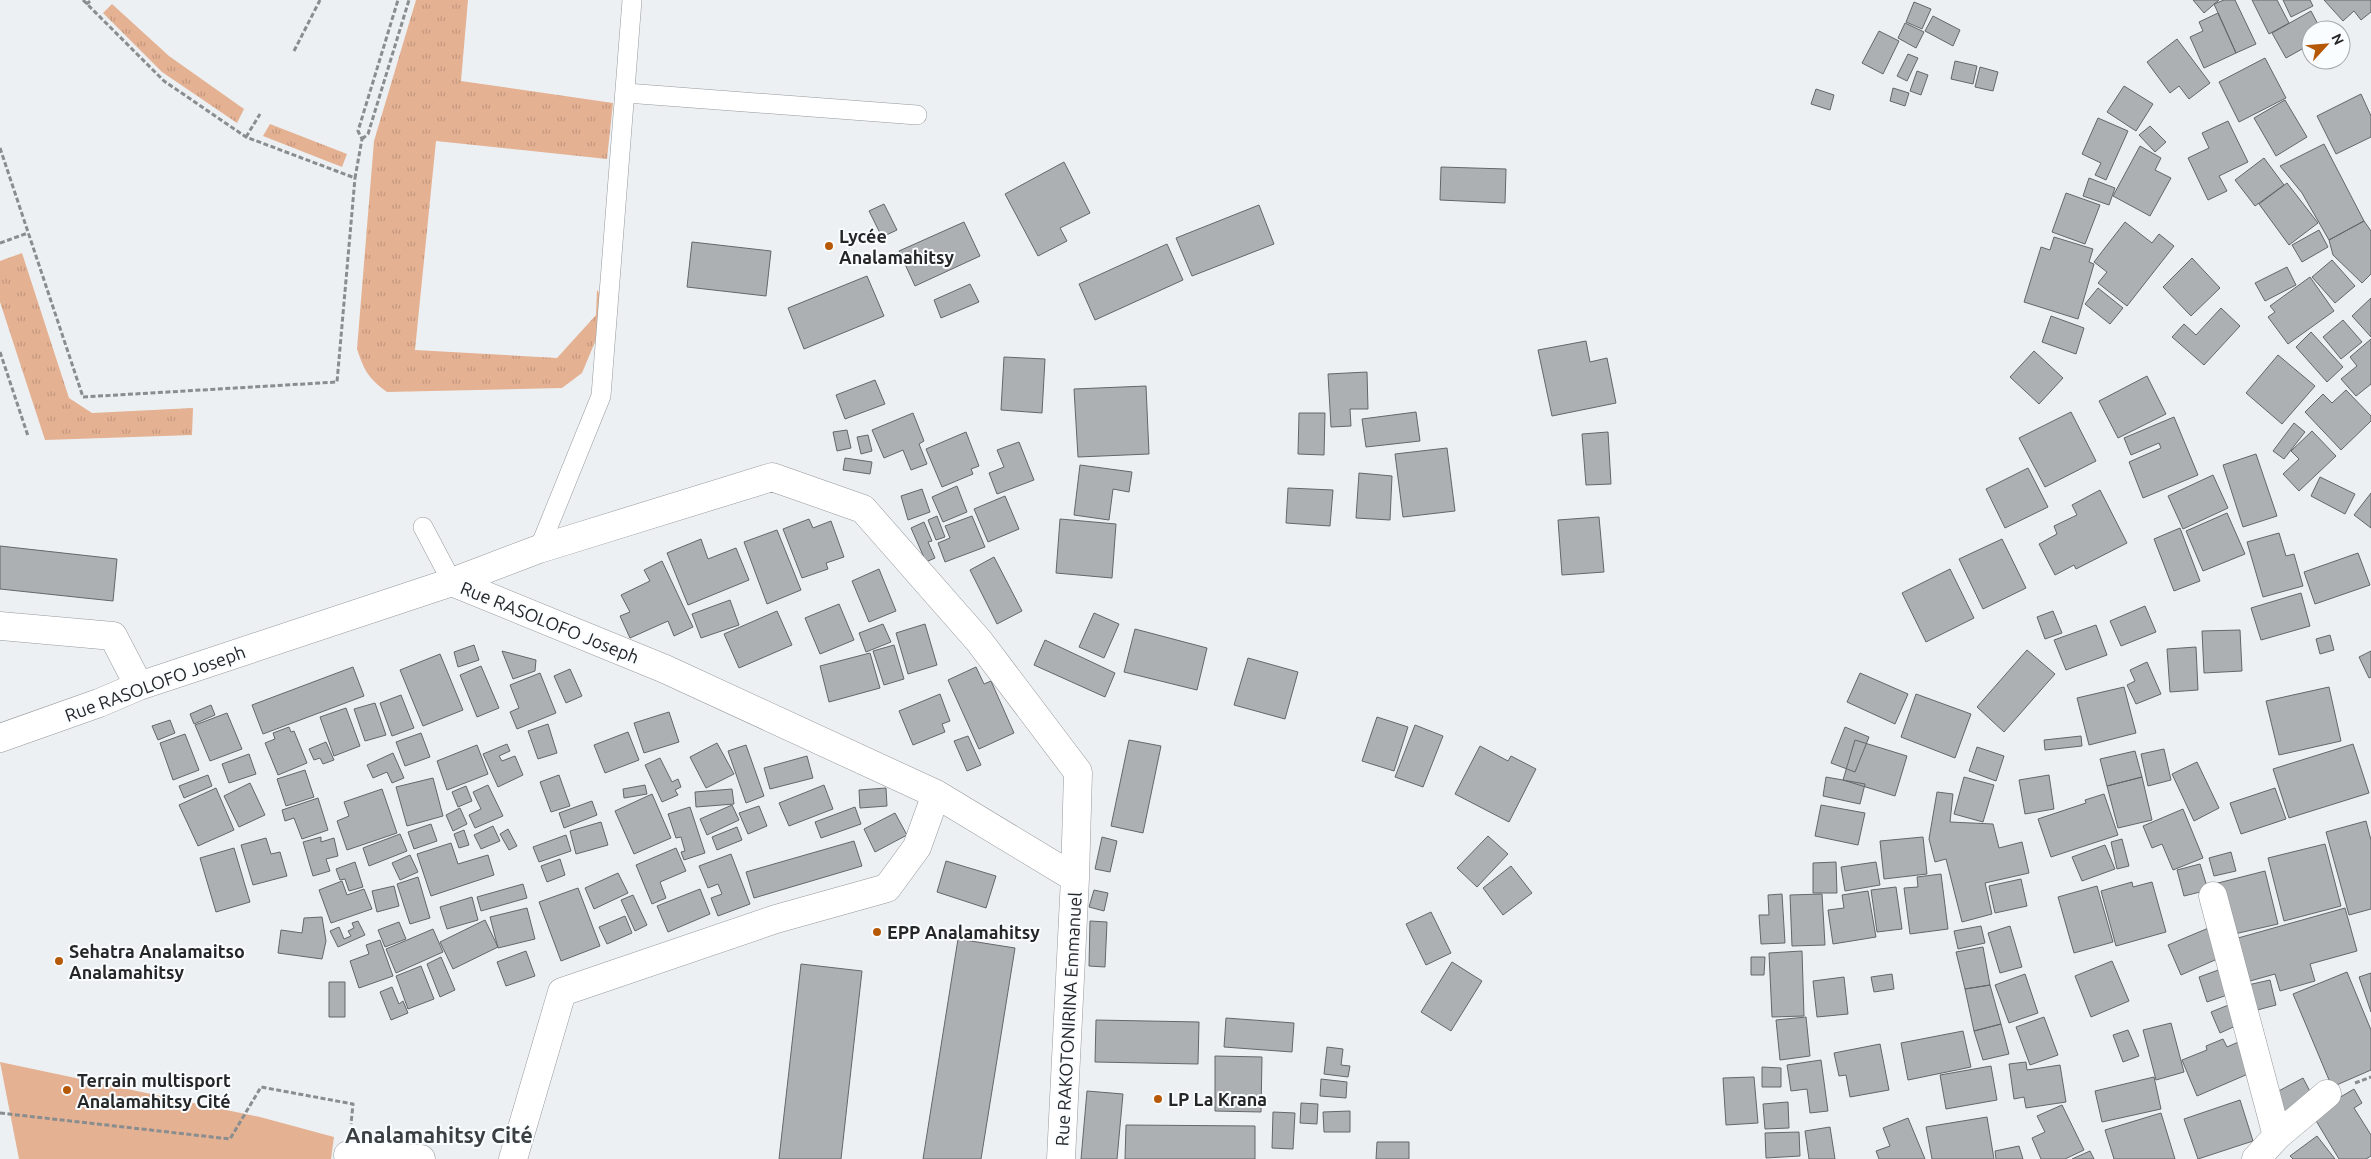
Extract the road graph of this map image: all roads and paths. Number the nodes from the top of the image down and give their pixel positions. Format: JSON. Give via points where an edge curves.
{"nodes":[{"id":1,"x":83,"y":0,"type":"edge"},
{"id":2,"x":92,"y":0,"type":"edge"},
{"id":3,"x":320,"y":0,"type":"edge"},
{"id":4,"x":398,"y":0,"type":"edge"},
{"id":5,"x":409,"y":0,"type":"edge"},
{"id":6,"x":632,"y":0,"type":"edge"},
{"id":7,"x":86,"y":4,"type":"junction"},
{"id":8,"x":294,"y":51,"type":"dead end"},
{"id":9,"x":626,"y":93,"type":"junction"},
{"id":10,"x":260,"y":114,"type":"dead end"},
{"id":11,"x":917,"y":115,"type":"dead end"},
{"id":12,"x":246,"y":137,"type":"junction"},
{"id":13,"x":362,"y":139,"type":"junction"},
{"id":14,"x":0,"y":148,"type":"edge"},
{"id":15,"x":355,"y":178,"type":"junction"},
{"id":16,"x":28,"y":233,"type":"junction"},
{"id":17,"x":0,"y":242,"type":"edge"},
{"id":18,"x":0,"y":352,"type":"edge"},
{"id":19,"x":28,"y":436,"type":"dead end"},
{"id":20,"x":423,"y":528,"type":"dead end"},
{"id":21,"x":539,"y":549,"type":"junction"},
{"id":22,"x":452,"y":582,"type":"junction"},
{"id":23,"x":0,"y":626,"type":"edge"},
{"id":24,"x":139,"y":686,"type":"junction"},
{"id":25,"x":0,"y":738,"type":"edge"},
{"id":26,"x":936,"y":794,"type":"junction"},
{"id":27,"x":1075,"y":878,"type":"junction"},
{"id":28,"x":2212,"y":896,"type":"dead end"},
{"id":29,"x":2327,"y":1094,"type":"dead end"},
{"id":30,"x":0,"y":1113,"type":"edge"},
{"id":31,"x":2277,"y":1136,"type":"junction"},
{"id":32,"x":348,"y":1155,"type":"joint"},
{"id":33,"x":421,"y":1159,"type":"edge"},
{"id":34,"x":513,"y":1159,"type":"edge"},
{"id":35,"x":1061,"y":1159,"type":"edge"},
{"id":36,"x":2256,"y":1159,"type":"edge"}],
"edges":[{"from":1,"to":7,"type":"path"},
{"from":2,"to":7,"type":"path"},
{"from":3,"to":8,"type":"path"},
{"from":4,"to":13,"type":"path","via":[[358,132]]},
{"from":5,"to":13,"type":"path","via":[[368,134]]},
{"from":6,"to":9,"type":"lane"},
{"from":7,"to":12,"type":"path","via":[[164,81]]},
{"from":9,"to":11,"type":"lane"},
{"from":9,"to":21,"type":"lane","via":[[601,396]]},
{"from":10,"to":12,"type":"path"},
{"from":12,"to":15,"type":"path"},
{"from":13,"to":15,"type":"path"},
{"from":14,"to":16,"type":"path"},
{"from":15,"to":16,"type":"path","via":[[337,382],[83,396]]},
{"from":16,"to":17,"type":"path"},
{"from":18,"to":19,"type":"path"},
{"from":20,"to":22,"type":"lane"},
{"from":21,"to":22,"type":"street","name":"Rue RAKOTONIRINA Emmanuel"},
{"from":21,"to":27,"type":"street","name":"Rue RAKOTONIRINA Emmanuel","via":[[772,477],[863,509],[979,641],[1078,772]]},
{"from":22,"to":24,"type":"street","name":"Rue RASOLOFO Joseph"},
{"from":22,"to":26,"type":"street","name":"Rue RASOLOFO Joseph","via":[[666,669]]},
{"from":23,"to":24,"type":"street","via":[[113,636]]},
{"from":24,"to":25,"type":"street","name":"Rue RASOLOFO Joseph"},
{"from":26,"to":27,"type":"street","name":"Rue RASOLOFO Joseph"},
{"from":26,"to":34,"type":"street","via":[[917,847],[887,888],[776,919],[562,992]]},
{"from":27,"to":35,"type":"street","name":"Rue RAKOTONIRINA Emmanuel"},
{"from":28,"to":31,"type":"street"},
{"from":29,"to":31,"type":"street"},
{"from":30,"to":32,"type":"path","via":[[230,1139],[261,1086],[353,1104]]},
{"from":31,"to":36,"type":"street"},
{"from":32,"to":33,"type":"street"}]}
